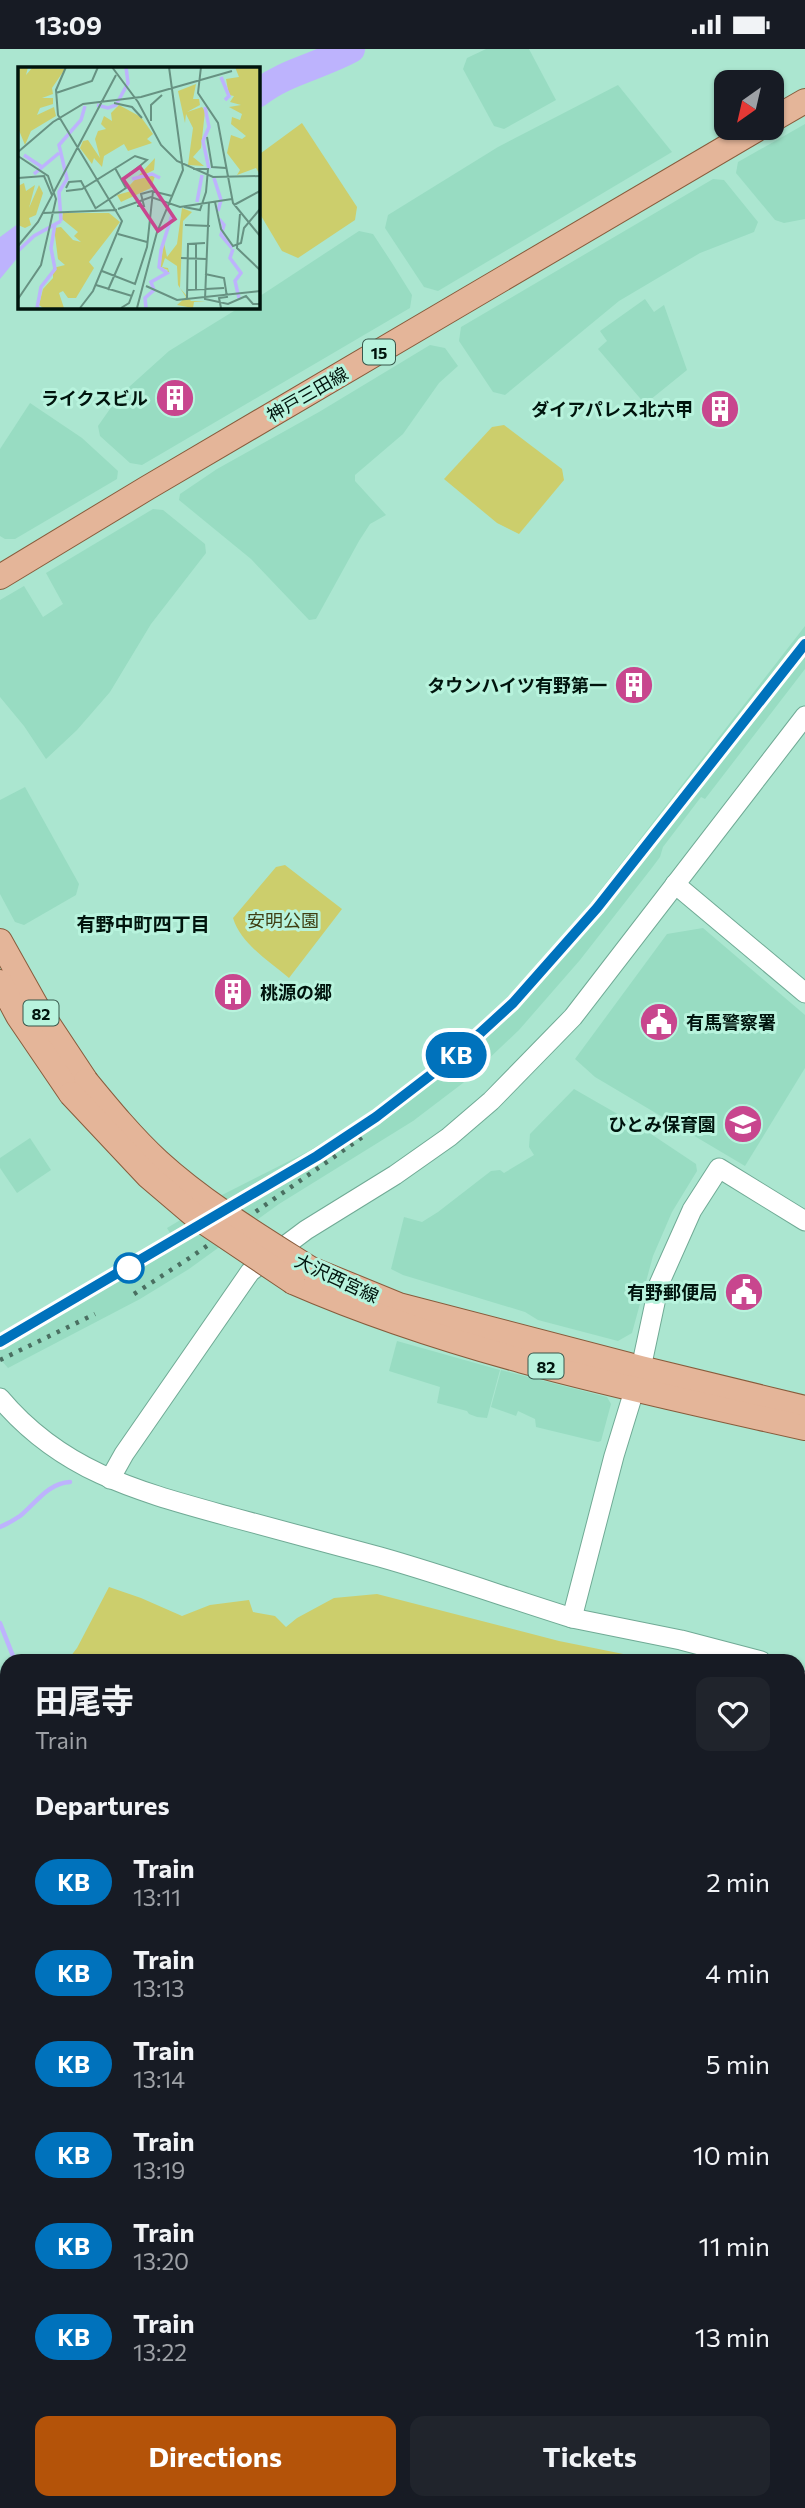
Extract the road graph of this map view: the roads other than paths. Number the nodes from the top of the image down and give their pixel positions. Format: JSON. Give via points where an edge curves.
{"nodes":[{"id":1,"x":805,"y":101,"type":"edge"},
{"id":2,"x":784,"y":113,"type":"edge"},
{"id":3,"x":739,"y":140,"type":"edge"},
{"id":4,"x":0,"y":577,"type":"edge"},
{"id":5,"x":805,"y":716,"type":"edge"},
{"id":6,"x":675,"y":884,"type":"junction"},
{"id":7,"x":0,"y":941,"type":"edge"},
{"id":8,"x":0,"y":982,"type":"edge"},
{"id":9,"x":805,"y":993,"type":"edge"},
{"id":10,"x":79,"y":1088,"type":"junction"},
{"id":11,"x":805,"y":1221,"type":"edge"},
{"id":12,"x":638,"y":1379,"type":"junction"},
{"id":13,"x":2,"y":1405,"type":"edge"},
{"id":14,"x":805,"y":1408,"type":"edge"},
{"id":15,"x":805,"y":1428,"type":"edge"},
{"id":16,"x":110,"y":1479,"type":"junction"},
{"id":17,"x":572,"y":1618,"type":"junction"},
{"id":18,"x":734,"y":1654,"type":"edge"}],
"edges":[{"from":1,"to":2,"type":"main road"},
{"from":3,"to":4,"type":"main road","name":"神戸三田線","number":"15"},
{"from":5,"to":6,"type":"street"},
{"from":6,"to":9,"type":"street"},
{"from":6,"to":16,"type":"street","via":[[573,1017],[491,1101],[449,1137],[250,1272]]},
{"from":7,"to":10,"type":"main road","name":"大沢西宮線","number":"82"},
{"from":8,"to":10,"type":"main road","name":"大沢西宮線","number":"82","via":[[18,1016]]},
{"from":10,"to":12,"type":"main road","name":"大沢西宮線","number":"82","bridge":true,"via":[[148,1176],[195,1216],[302,1276],[395,1323]]},
{"from":11,"to":12,"type":"street","via":[[719,1168],[692,1210],[659,1284]]},
{"from":12,"to":14,"type":"main road","name":"大沢西宮線","number":"82"},
{"from":12,"to":15,"type":"main road","name":"大沢西宮線","number":"82"},
{"from":12,"to":17,"type":"street"},
{"from":13,"to":16,"type":"street","via":[[66,1457]]},
{"from":16,"to":17,"type":"street"},
{"from":17,"to":18,"type":"street"}]}
